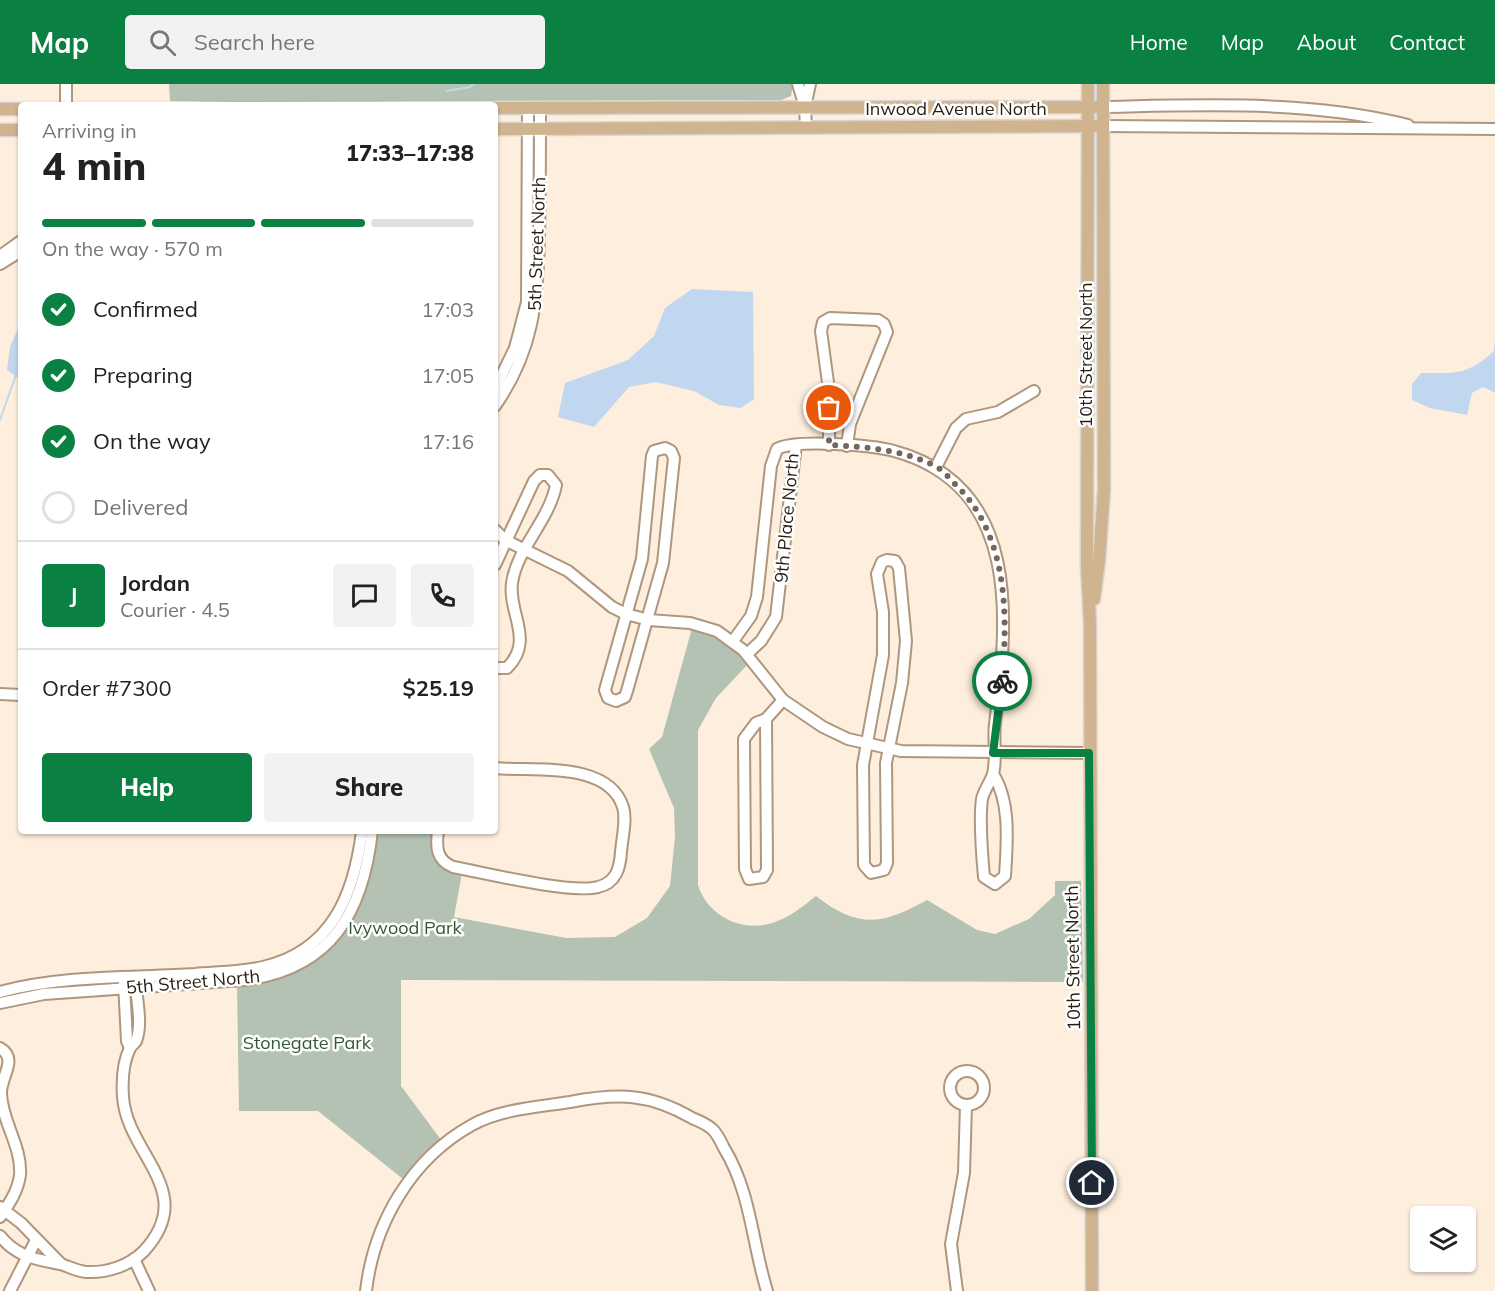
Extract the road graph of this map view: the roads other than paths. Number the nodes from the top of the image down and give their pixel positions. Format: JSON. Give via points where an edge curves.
{"nodes":[{"id":1,"x":66,"y":84,"type":"edge"},
{"id":2,"x":798,"y":84,"type":"edge"},
{"id":3,"x":810,"y":84,"type":"edge"},
{"id":4,"x":1088,"y":84,"type":"edge"},
{"id":5,"x":1103,"y":84,"type":"edge"},
{"id":6,"x":66,"y":102,"type":"edge"},
{"id":7,"x":806,"y":107,"type":"junction"},
{"id":8,"x":1088,"y":107,"type":"junction"},
{"id":9,"x":1103,"y":107,"type":"junction"},
{"id":10,"x":498,"y":108,"type":"edge"},
{"id":11,"x":534,"y":108,"type":"junction"},
{"id":12,"x":0,"y":109,"type":"edge"},
{"id":13,"x":18,"y":109,"type":"edge"},
{"id":14,"x":1088,"y":126,"type":"junction"},
{"id":15,"x":1103,"y":126,"type":"junction"},
{"id":16,"x":806,"y":127,"type":"junction"},
{"id":17,"x":1417,"y":128,"type":"junction"},
{"id":18,"x":498,"y":129,"type":"edge"},
{"id":19,"x":534,"y":129,"type":"junction"},
{"id":20,"x":1495,"y":129,"type":"edge"},
{"id":21,"x":0,"y":130,"type":"edge"},
{"id":22,"x":18,"y":130,"type":"edge"},
{"id":23,"x":18,"y":244,"type":"edge"},
{"id":24,"x":18,"y":253,"type":"edge"},
{"id":25,"x":0,"y":256,"type":"edge"},
{"id":26,"x":0,"y":264,"type":"edge"},
{"id":27,"x":498,"y":383,"type":"edge"},
{"id":28,"x":1034,"y":391,"type":"dead end"},
{"id":29,"x":498,"y":401,"type":"edge"},
{"id":30,"x":796,"y":445,"type":"junction"},
{"id":31,"x":829,"y":445,"type":"junction"},
{"id":32,"x":847,"y":446,"type":"junction"},
{"id":33,"x":936,"y":467,"type":"junction"},
{"id":34,"x":500,"y":540,"type":"edge"},
{"id":35,"x":525,"y":551,"type":"junction"},
{"id":36,"x":626,"y":614,"type":"junction"},
{"id":37,"x":649,"y":620,"type":"junction"},
{"id":38,"x":1090,"y":624,"type":"junction"},
{"id":39,"x":733,"y":641,"type":"junction"},
{"id":40,"x":747,"y":654,"type":"junction"},
{"id":41,"x":498,"y":668,"type":"edge"},
{"id":42,"x":0,"y":694,"type":"edge"},
{"id":43,"x":18,"y":695,"type":"edge"},
{"id":44,"x":783,"y":700,"type":"junction"},
{"id":45,"x":766,"y":719,"type":"junction"},
{"id":46,"x":867,"y":745,"type":"junction"},
{"id":47,"x":888,"y":749,"type":"junction"},
{"id":48,"x":993,"y":753,"type":"junction"},
{"id":49,"x":1089,"y":753,"type":"junction"},
{"id":50,"x":498,"y":768,"type":"edge"},
{"id":51,"x":993,"y":774,"type":"junction"},
{"id":52,"x":362,"y":834,"type":"edge"},
{"id":53,"x":372,"y":834,"type":"edge"},
{"id":54,"x":438,"y":834,"type":"edge"},
{"id":55,"x":130,"y":983,"type":"junction"},
{"id":56,"x":0,"y":992,"type":"edge"},
{"id":57,"x":0,"y":1003,"type":"edge"},
{"id":58,"x":0,"y":1048,"type":"edge"},
{"id":59,"x":0,"y":1092,"type":"edge"},
{"id":60,"x":966,"y":1105,"type":"dead end"},
{"id":61,"x":2,"y":1211,"type":"edge"},
{"id":62,"x":0,"y":1236,"type":"edge"},
{"id":63,"x":36,"y":1240,"type":"junction"},
{"id":64,"x":26,"y":1257,"type":"junction"},
{"id":65,"x":134,"y":1259,"type":"junction"},
{"id":66,"x":61,"y":1265,"type":"junction"},
{"id":67,"x":148,"y":1290,"type":"edge"},
{"id":68,"x":10,"y":1291,"type":"edge"},
{"id":69,"x":366,"y":1291,"type":"edge"},
{"id":70,"x":767,"y":1291,"type":"edge"},
{"id":71,"x":957,"y":1291,"type":"edge"},
{"id":72,"x":1092,"y":1291,"type":"edge"}],
"edges":[{"from":1,"to":6,"type":"street"},
{"from":2,"to":7,"type":"street"},
{"from":3,"to":7,"type":"street"},
{"from":4,"to":8,"type":"main road","name":"10th Street North"},
{"from":5,"to":9,"type":"main road","name":"10th Street North"},
{"from":7,"to":8,"type":"main road","name":"Inwood Avenue North"},
{"from":7,"to":11,"type":"main road","name":"Inwood Avenue North"},
{"from":7,"to":16,"type":"street"},
{"from":8,"to":9,"type":"main road","name":"Inwood Avenue North"},
{"from":8,"to":14,"type":"main road","name":"10th Street North"},
{"from":9,"to":15,"type":"main road","name":"10th Street North"},
{"from":9,"to":17,"type":"street","name":"Inwood Avenue North","via":[[1294,109],[1387,120]]},
{"from":10,"to":11,"type":"main road","name":"Inwood Avenue North"},
{"from":11,"to":19,"type":"street","name":"5th Street North"},
{"from":12,"to":13,"type":"main road"},
{"from":14,"to":15,"type":"main road","name":"Inwood Avenue North"},
{"from":14,"to":16,"type":"main road","name":"Inwood Avenue North"},
{"from":14,"to":38,"type":"main road","name":"10th Street North"},
{"from":15,"to":17,"type":"street","name":"Inwood Avenue North"},
{"from":15,"to":38,"type":"main road","name":"10th Street North","via":[[1104,490]]},
{"from":16,"to":19,"type":"main road","name":"Inwood Avenue North"},
{"from":17,"to":20,"type":"street","name":"Inwood Avenue North"},
{"from":18,"to":19,"type":"main road","name":"Inwood Avenue North"},
{"from":19,"to":27,"type":"street","name":"5th Street North","via":[[527,302],[515,348]]},
{"from":19,"to":29,"type":"street","name":"5th Street North","via":[[538,280],[535,314],[520,363]]},
{"from":21,"to":22,"type":"main road"},
{"from":23,"to":25,"type":"street"},
{"from":24,"to":26,"type":"street"},
{"from":28,"to":33,"type":"street","via":[[998,412],[961,423]]},
{"from":30,"to":31,"type":"street"},
{"from":30,"to":39,"type":"street","name":"9th Place North","via":[[781,447],[773,455],[757,597],[751,616]]},
{"from":30,"to":40,"type":"street","name":"9th Place North","via":[[779,605],[770,629]]},
{"from":31,"to":32,"type":"street"},
{"from":31,"to":32,"type":"street","via":[[823,322],[830,318],[878,320],[887,332],[850,424]]},
{"from":32,"to":33,"type":"street","via":[[882,448]]},
{"from":33,"to":48,"type":"street","via":[[981,515],[999,560],[1003,664]]},
{"from":34,"to":35,"type":"street"},
{"from":34,"to":35,"type":"street","via":[[529,497],[534,481],[540,475],[548,475],[556,485],[553,498]]},
{"from":35,"to":36,"type":"street","via":[[568,572]]},
{"from":35,"to":41,"type":"street","via":[[512,583],[520,641],[507,668]]},
{"from":36,"to":37,"type":"street"},
{"from":36,"to":37,"type":"street","via":[[605,690],[612,700],[625,697]]},
{"from":36,"to":37,"type":"street","via":[[643,552],[652,456],[665,448],[674,458],[668,525]]},
{"from":37,"to":39,"type":"street","via":[[690,623],[717,631]]},
{"from":38,"to":49,"type":"main road","name":"10th Street North"},
{"from":39,"to":40,"type":"street"},
{"from":40,"to":44,"type":"street"},
{"from":42,"to":43,"type":"street"},
{"from":44,"to":45,"type":"street"},
{"from":44,"to":46,"type":"street","via":[[823,727]]},
{"from":45,"to":45,"type":"street","via":[[756,723],[746,735],[744,745],[745,869],[749,879],[755,880],[763,877],[766,870]]},
{"from":46,"to":47,"type":"street"},
{"from":46,"to":47,"type":"street","via":[[863,776],[864,865],[872,873],[884,870],[886,863]]},
{"from":46,"to":47,"type":"street","via":[[883,655],[883,612],[877,574],[882,562],[895,561],[906,632],[902,682]]},
{"from":47,"to":48,"type":"street"},
{"from":48,"to":49,"type":"street"},
{"from":48,"to":51,"type":"street"},
{"from":49,"to":72,"type":"main road","name":"10th Street North"},
{"from":50,"to":54,"type":"street","via":[[563,769],[605,784],[615,792],[625,815],[620,867],[612,880],[601,887],[576,888],[453,867],[440,858]]},
{"from":51,"to":51,"type":"street","via":[[982,799],[984,877],[995,884],[1005,876],[1005,806],[1002,788]]},
{"from":52,"to":55,"type":"street","name":"5th Street North","via":[[357,869],[345,902],[327,928],[304,949],[278,963],[252,969]]},
{"from":53,"to":55,"type":"street","name":"5th Street North","via":[[366,873],[353,910],[338,931],[310,957],[282,972],[255,979]]},
{"from":55,"to":56,"type":"street","name":"5th Street North","via":[[38,984]]},
{"from":55,"to":57,"type":"street","name":"5th Street North"},
{"from":55,"to":65,"type":"street","via":[[130,1048],[123,1080],[125,1114],[133,1136],[159,1174],[164,1198],[156,1233]]},
{"from":58,"to":59,"type":"street","via":[[9,1060]]},
{"from":59,"to":61,"type":"street","via":[[20,1170],[17,1188]]},
{"from":60,"to":71,"type":"street","via":[[963,1173],[951,1244]]},
{"from":61,"to":63,"type":"street"},
{"from":62,"to":64,"type":"street"},
{"from":63,"to":64,"type":"street"},
{"from":63,"to":66,"type":"street"},
{"from":64,"to":66,"type":"street"},
{"from":64,"to":68,"type":"street"},
{"from":65,"to":66,"type":"street","via":[[96,1272]]},
{"from":65,"to":67,"type":"street"},
{"from":69,"to":70,"type":"street","via":[[381,1229],[397,1195],[431,1156],[473,1124],[512,1112],[587,1098],[645,1097],[676,1108],[713,1129],[735,1165],[753,1221]]}]}
